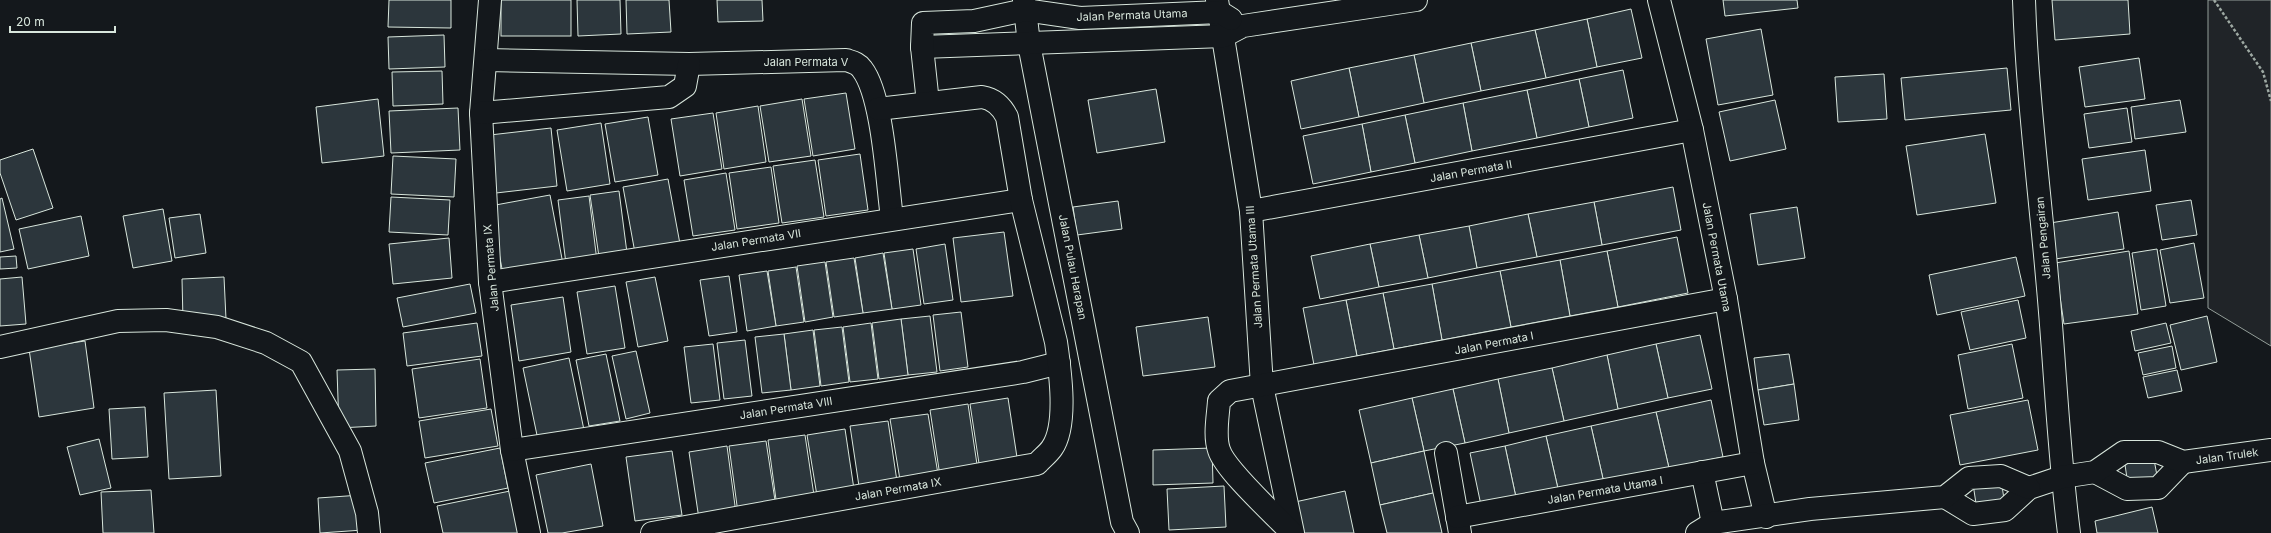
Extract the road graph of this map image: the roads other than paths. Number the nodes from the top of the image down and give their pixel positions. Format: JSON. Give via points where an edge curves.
{"nodes":[{"id":1,"x":490,"y":0,"type":"edge"},
{"id":2,"x":1416,"y":0,"type":"edge"},
{"id":3,"x":1660,"y":0,"type":"edge"},
{"id":4,"x":2024,"y":0,"type":"edge"},
{"id":5,"x":1025,"y":5,"type":"edge"},
{"id":6,"x":1219,"y":6,"type":"edge"},
{"id":7,"x":1242,"y":26,"type":"junction"},
{"id":8,"x":1224,"y":36,"type":"junction"},
{"id":9,"x":1029,"y":44,"type":"junction"},
{"id":10,"x":922,"y":47,"type":"junction"},
{"id":11,"x":486,"y":60,"type":"junction"},
{"id":12,"x":689,"y":64,"type":"junction"},
{"id":13,"x":928,"y":103,"type":"junction"},
{"id":14,"x":878,"y":109,"type":"junction"},
{"id":15,"x":481,"y":113,"type":"junction"},
{"id":16,"x":1692,"y":130,"type":"junction"},
{"id":17,"x":1021,"y":200,"type":"junction"},
{"id":18,"x":1251,"y":211,"type":"junction"},
{"id":19,"x":892,"y":218,"type":"junction"},
{"id":20,"x":490,"y":282,"type":"junction"},
{"id":21,"x":1726,"y":299,"type":"junction"},
{"id":22,"x":0,"y":347,"type":"edge"},
{"id":23,"x":1059,"y":363,"type":"junction"},
{"id":24,"x":1262,"y":386,"type":"junction"},
{"id":25,"x":512,"y":450,"type":"junction"},
{"id":26,"x":2271,"y":450,"type":"edge"},
{"id":27,"x":1446,"y":453,"type":"dead end"},
{"id":28,"x":2183,"y":462,"type":"junction"},
{"id":29,"x":1753,"y":463,"type":"junction"},
{"id":30,"x":1702,"y":472,"type":"junction"},
{"id":31,"x":2094,"y":472,"type":"junction"},
{"id":32,"x":2062,"y":477,"type":"junction"},
{"id":33,"x":2029,"y":488,"type":"junction"},
{"id":34,"x":1945,"y":497,"type":"junction"},
{"id":35,"x":1766,"y":517,"type":"junction"},
{"id":36,"x":1459,"y":525,"type":"edge"},
{"id":37,"x":1705,"y":528,"type":"edge"},
{"id":38,"x":369,"y":533,"type":"edge"},
{"id":39,"x":529,"y":533,"type":"edge"},
{"id":40,"x":652,"y":533,"type":"edge"},
{"id":41,"x":1128,"y":533,"type":"edge"},
{"id":42,"x":1292,"y":533,"type":"edge"},
{"id":43,"x":2069,"y":533,"type":"edge"}],
"edges":[{"from":1,"to":11,"type":"street","name":"Jalan Permata IX"},
{"from":2,"to":7,"type":"street"},
{"from":3,"to":16,"type":"street","name":"Jalan Permata Utama"},
{"from":4,"to":32,"type":"street","name":"Jalan Pengairan","via":[[2026,51]]},
{"from":5,"to":6,"type":"street","name":"Jalan Permata Utama","via":[[1080,18]]},
{"from":5,"to":9,"type":"street","name":"Jalan Pulau Harapan"},
{"from":5,"to":10,"type":"street","name":"Jalan Permata Utama","via":[[974,20],[923,23]]},
{"from":6,"to":7,"type":"street"},
{"from":6,"to":8,"type":"street","name":"Jalan Permata Utama III"},
{"from":7,"to":8,"type":"street"},
{"from":8,"to":9,"type":"street"},
{"from":8,"to":18,"type":"street","name":"Jalan Permata Utama III"},
{"from":9,"to":10,"type":"street"},
{"from":9,"to":41,"type":"street","name":"Jalan Pulau Harapan","via":[[1122,522]]},
{"from":10,"to":13,"type":"street"},
{"from":11,"to":12,"type":"street","name":"Jalan Permata V"},
{"from":11,"to":15,"type":"street","name":"Jalan Permata IX"},
{"from":12,"to":14,"type":"street","name":"Jalan Permata V","via":[[846,60],[862,68]]},
{"from":12,"to":15,"type":"street","via":[[685,86],[669,97]]},
{"from":13,"to":14,"type":"street","name":"Jalan Permata IX"},
{"from":13,"to":17,"type":"street","name":"Jalan Permata IX","via":[[988,98],[1003,109],[1007,117]]},
{"from":14,"to":19,"type":"street","name":"Jalan Permata V"},
{"from":15,"to":20,"type":"street","name":"Jalan Permata IX"},
{"from":16,"to":18,"type":"street","name":"Jalan Permata II"},
{"from":16,"to":21,"type":"street","name":"Jalan Permata Utama"},
{"from":17,"to":19,"type":"street","name":"Jalan Permata VII"},
{"from":17,"to":23,"type":"street","name":"Jalan Permata IX"},
{"from":18,"to":24,"type":"street","name":"Jalan Permata Utama III"},
{"from":19,"to":20,"type":"street","name":"Jalan Permata VII"},
{"from":20,"to":25,"type":"street","name":"Jalan Permata IX"},
{"from":21,"to":24,"type":"street","name":"Jalan Permata I"},
{"from":21,"to":29,"type":"street","name":"Jalan Permata Utama"},
{"from":22,"to":38,"type":"street","via":[[118,321],[160,320],[217,327],[266,343],[301,362],[350,452],[367,513]]},
{"from":23,"to":25,"type":"street","name":"Jalan Permata VIII","via":[[1022,372]]},
{"from":23,"to":40,"type":"street","name":"Jalan Permata IX","via":[[1061,422],[1052,448],[1036,464]]},
{"from":24,"to":42,"type":"street","name":"Jalan Permata Utama III"},
{"from":24,"to":42,"type":"street","name":"Jalan Permata I","via":[[1230,391],[1219,401],[1219,450],[1227,464]]},
{"from":25,"to":39,"type":"street","name":"Jalan Permata IX"},
{"from":26,"to":28,"type":"street","name":"Jalan Trulek"},
{"from":27,"to":36,"type":"street","name":"Jalan Permata Utama I"},
{"from":28,"to":31,"type":"street","name":"Jalan Trulek","via":[[2158,452],[2124,452]]},
{"from":28,"to":31,"type":"street","name":"Jalan Trulek","via":[[2158,488],[2127,489]]},
{"from":29,"to":30,"type":"street","name":"Jalan Permata Utama I"},
{"from":29,"to":35,"type":"street","name":"Jalan Permata Utama"},
{"from":30,"to":36,"type":"street","name":"Jalan Permata Utama I"},
{"from":30,"to":37,"type":"street"},
{"from":31,"to":32,"type":"street","name":"Jalan Trulek"},
{"from":32,"to":33,"type":"street","name":"Jalan Trulek"},
{"from":32,"to":43,"type":"street","name":"Jalan Pengairan"},
{"from":33,"to":34,"type":"street","via":[[2001,476],[1969,478]]},
{"from":33,"to":34,"type":"street","via":[[2005,510],[1973,514]]},
{"from":34,"to":35,"type":"street","via":[[1810,509]]},
{"from":35,"to":37,"type":"street"}]}
